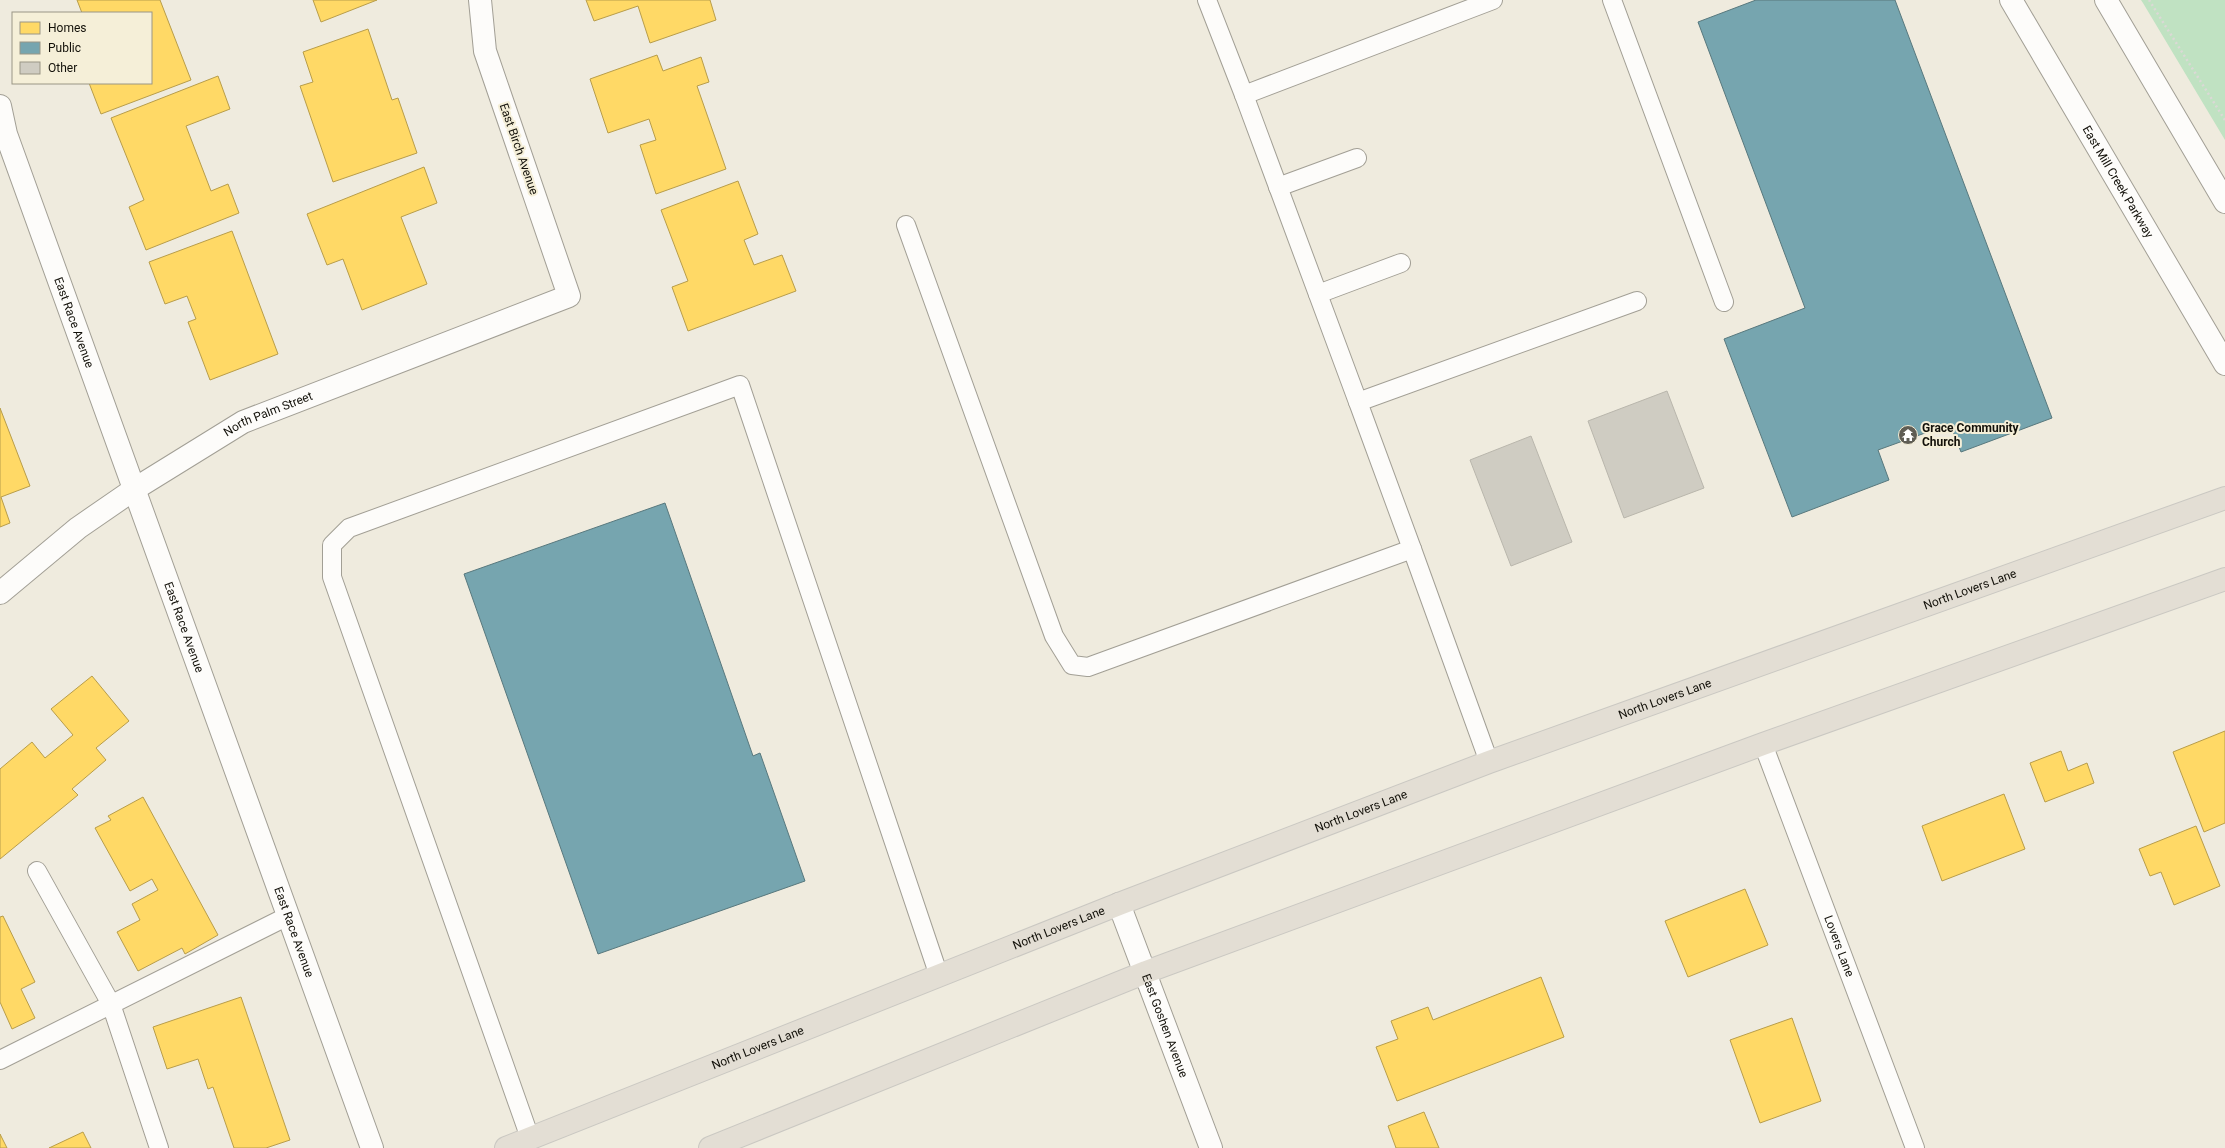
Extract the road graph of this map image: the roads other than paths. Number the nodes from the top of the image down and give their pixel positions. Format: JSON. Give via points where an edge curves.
{"nodes":[{"id":1,"x":480,"y":0,"type":"edge"},
{"id":2,"x":1207,"y":0,"type":"edge"},
{"id":3,"x":1493,"y":0,"type":"edge"},
{"id":4,"x":1612,"y":0,"type":"edge"},
{"id":5,"x":2011,"y":0,"type":"edge"},
{"id":6,"x":2106,"y":0,"type":"edge"},
{"id":7,"x":1244,"y":95,"type":"junction"},
{"id":8,"x":0,"y":106,"type":"edge"},
{"id":9,"x":1357,"y":158,"type":"dead end"},
{"id":10,"x":1278,"y":187,"type":"junction"},
{"id":11,"x":2225,"y":202,"type":"edge"},
{"id":12,"x":906,"y":225,"type":"dead end"},
{"id":13,"x":1401,"y":263,"type":"dead end"},
{"id":14,"x":1318,"y":294,"type":"junction"},
{"id":15,"x":569,"y":296,"type":"joint"},
{"id":16,"x":1636,"y":301,"type":"dead end"},
{"id":17,"x":1724,"y":302,"type":"dead end"},
{"id":18,"x":2225,"y":364,"type":"edge"},
{"id":19,"x":1358,"y":402,"type":"junction"},
{"id":20,"x":133,"y":490,"type":"junction"},
{"id":21,"x":2225,"y":498,"type":"edge"},
{"id":22,"x":1412,"y":549,"type":"junction"},
{"id":23,"x":2225,"y":579,"type":"edge"},
{"id":24,"x":0,"y":593,"type":"edge"},
{"id":25,"x":1763,"y":744,"type":"junction"},
{"id":26,"x":1489,"y":762,"type":"junction"},
{"id":27,"x":37,"y":872,"type":"dead end"},
{"id":28,"x":1119,"y":904,"type":"junction"},
{"id":29,"x":288,"y":916,"type":"junction"},
{"id":30,"x":1146,"y":972,"type":"junction"},
{"id":31,"x":939,"y":976,"type":"junction"},
{"id":32,"x":111,"y":1004,"type":"junction"},
{"id":33,"x":0,"y":1060,"type":"edge"},
{"id":34,"x":530,"y":1138,"type":"junction"},
{"id":35,"x":159,"y":1148,"type":"edge"},
{"id":36,"x":372,"y":1148,"type":"edge"},
{"id":37,"x":506,"y":1148,"type":"edge"},
{"id":38,"x":710,"y":1148,"type":"edge"},
{"id":39,"x":1211,"y":1148,"type":"edge"},
{"id":40,"x":1915,"y":1148,"type":"edge"}],
"edges":[{"from":1,"to":15,"type":"street","name":"East Birch Avenue","via":[[485,51]]},
{"from":2,"to":7,"type":"lane"},
{"from":3,"to":7,"type":"lane"},
{"from":4,"to":17,"type":"lane"},
{"from":5,"to":18,"type":"street","name":"East Mill Creek Parkway"},
{"from":6,"to":11,"type":"street"},
{"from":7,"to":10,"type":"lane"},
{"from":8,"to":20,"type":"street","name":"East Race Avenue","via":[[6,134]]},
{"from":9,"to":10,"type":"lane"},
{"from":10,"to":14,"type":"lane"},
{"from":12,"to":22,"type":"lane","via":[[1054,636],[1072,665],[1088,667]]},
{"from":13,"to":14,"type":"lane"},
{"from":14,"to":19,"type":"lane"},
{"from":15,"to":20,"type":"street","name":"North Palm Street","via":[[243,422]]},
{"from":16,"to":19,"type":"lane"},
{"from":19,"to":22,"type":"lane"},
{"from":20,"to":24,"type":"street","name":"North Palm Street","via":[[78,528]]},
{"from":20,"to":29,"type":"street","name":"East Race Avenue"},
{"from":21,"to":26,"type":"main road","name":"North Lovers Lane"},
{"from":22,"to":26,"type":"lane"},
{"from":23,"to":25,"type":"main road"},
{"from":25,"to":30,"type":"main road"},
{"from":25,"to":40,"type":"lane","name":"Lovers Lane"},
{"from":26,"to":28,"type":"main road","name":"North Lovers Lane"},
{"from":27,"to":32,"type":"lane"},
{"from":28,"to":30,"type":"street","name":"East Goshen Avenue"},
{"from":28,"to":31,"type":"main road","name":"North Lovers Lane"},
{"from":29,"to":32,"type":"lane"},
{"from":29,"to":36,"type":"street","name":"East Race Avenue"},
{"from":30,"to":38,"type":"main road"},
{"from":30,"to":39,"type":"street","name":"East Goshen Avenue"},
{"from":31,"to":34,"type":"main road","name":"North Lovers Lane"},
{"from":31,"to":34,"type":"lane","via":[[740,386],[349,528],[332,545],[332,577]]},
{"from":32,"to":33,"type":"lane"},
{"from":32,"to":35,"type":"lane"},
{"from":34,"to":37,"type":"main road","name":"North Lovers Lane"}]}
